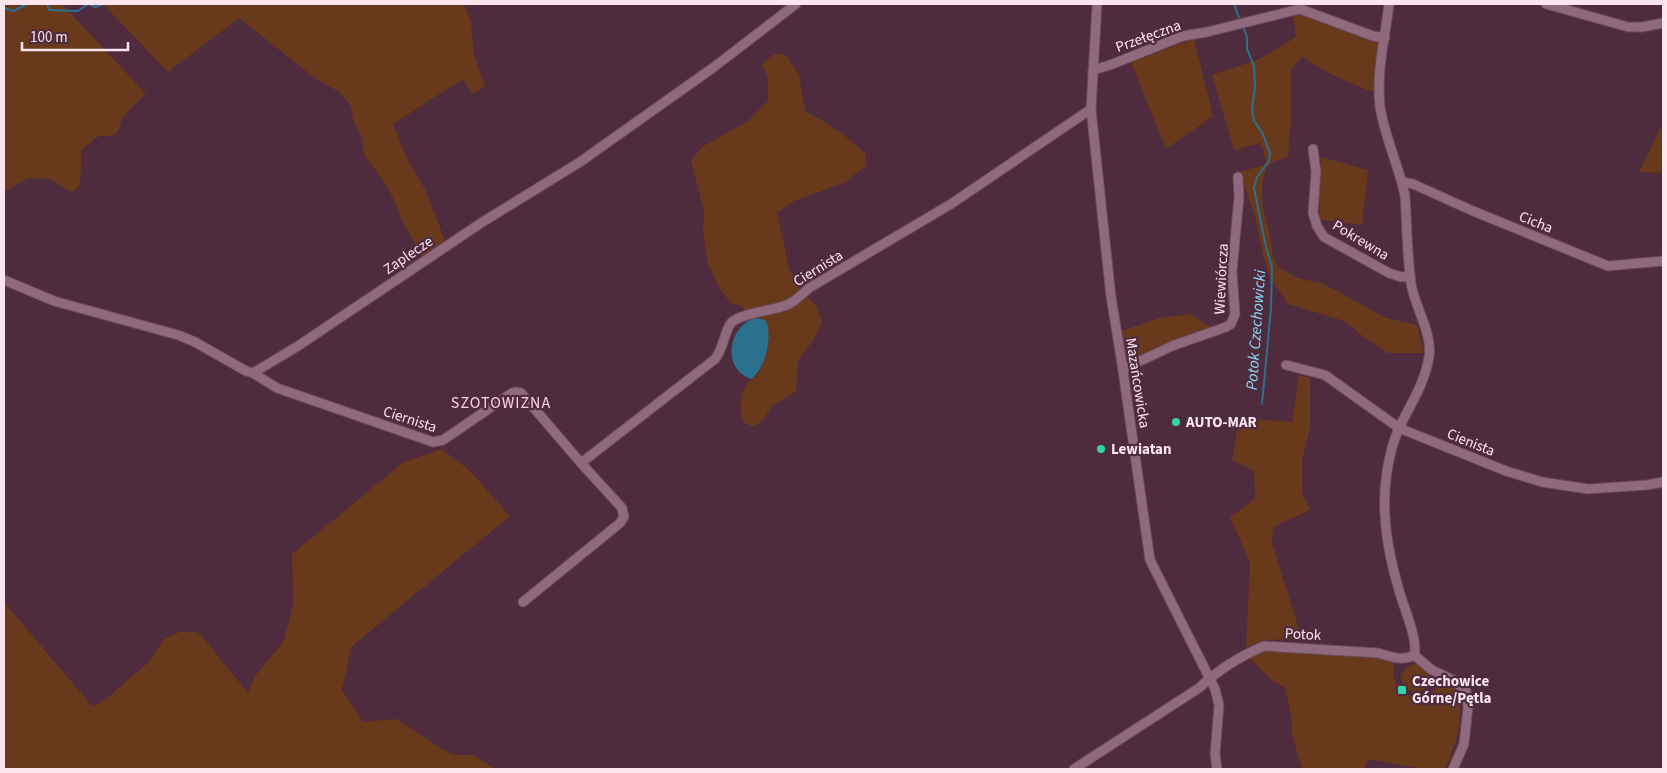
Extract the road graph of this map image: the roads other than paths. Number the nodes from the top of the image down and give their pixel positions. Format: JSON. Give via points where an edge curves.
{"nodes":[{"id":1,"x":796,"y":4,"type":"edge"},
{"id":2,"x":1097,"y":4,"type":"edge"},
{"id":3,"x":1389,"y":4,"type":"edge"},
{"id":4,"x":1546,"y":4,"type":"edge"},
{"id":5,"x":1663,"y":23,"type":"edge"},
{"id":6,"x":1385,"y":38,"type":"junction"},
{"id":7,"x":1093,"y":70,"type":"junction"},
{"id":8,"x":1091,"y":109,"type":"junction"},
{"id":9,"x":1313,"y":149,"type":"dead end"},
{"id":10,"x":1238,"y":177,"type":"dead end"},
{"id":11,"x":1402,"y":182,"type":"junction"},
{"id":12,"x":1663,"y":261,"type":"edge"},
{"id":13,"x":1410,"y":276,"type":"junction"},
{"id":14,"x":4,"y":280,"type":"edge"},
{"id":15,"x":1286,"y":365,"type":"dead end"},
{"id":16,"x":1123,"y":369,"type":"junction"},
{"id":17,"x":253,"y":373,"type":"junction"},
{"id":18,"x":1399,"y":428,"type":"junction"},
{"id":19,"x":581,"y":463,"type":"junction"},
{"id":20,"x":1663,"y":482,"type":"edge"},
{"id":21,"x":524,"y":602,"type":"dead end"},
{"id":22,"x":1414,"y":655,"type":"junction"},
{"id":23,"x":1210,"y":678,"type":"junction"},
{"id":24,"x":1074,"y":769,"type":"edge"},
{"id":25,"x":1217,"y":769,"type":"edge"},
{"id":26,"x":1453,"y":769,"type":"edge"}],
"edges":[{"from":1,"to":17,"type":"street","name":"Zaplecze","via":[[580,162],[480,223]]},
{"from":2,"to":7,"type":"street","name":"Mazańcowicka"},
{"from":3,"to":6,"type":"street"},
{"from":4,"to":5,"type":"street","via":[[1628,27]]},
{"from":6,"to":7,"type":"street","name":"Przełęczna","via":[[1300,9],[1183,36]]},
{"from":6,"to":11,"type":"street","via":[[1379,78],[1380,102]]},
{"from":7,"to":8,"type":"street","name":"Mazańcowicka"},
{"from":8,"to":16,"type":"street","name":"Mazańcowicka","via":[[1110,297]]},
{"from":8,"to":19,"type":"street","name":"Ciernista","via":[[952,204],[808,288],[788,304],[742,316],[731,324],[715,359]]},
{"from":9,"to":13,"type":"street","name":"Pokrewna","via":[[1316,171],[1313,213],[1324,237],[1389,273]]},
{"from":10,"to":16,"type":"street","name":"Wiewiórcza","via":[[1232,272],[1235,314],[1231,324]]},
{"from":11,"to":12,"type":"street","name":"Cicha","via":[[1608,266]]},
{"from":11,"to":13,"type":"street"},
{"from":13,"to":18,"type":"street","via":[[1430,354],[1425,375]]},
{"from":14,"to":17,"type":"street","via":[[54,301],[178,335]]},
{"from":15,"to":18,"type":"street","name":"Cienista","via":[[1325,375]]},
{"from":16,"to":23,"type":"street","name":"Mazańcowicka","via":[[1150,560]]},
{"from":17,"to":19,"type":"street","name":"Ciernista","via":[[277,388],[433,442],[443,440],[512,393],[521,393]]},
{"from":18,"to":20,"type":"street","name":"Cienista","via":[[1542,482],[1588,489]]},
{"from":18,"to":22,"type":"street","via":[[1390,456],[1385,514],[1389,548],[1416,649]]},
{"from":19,"to":21,"type":"street","name":"Ciernista","via":[[622,508],[624,517]]},
{"from":22,"to":23,"type":"street","name":"Potok","via":[[1407,659],[1378,653],[1264,646],[1246,653]]},
{"from":22,"to":26,"type":"street","via":[[1466,691],[1468,707],[1464,744]]},
{"from":23,"to":24,"type":"street"},
{"from":23,"to":25,"type":"street","name":"Mazańcowicka","via":[[1219,705]]}]}
